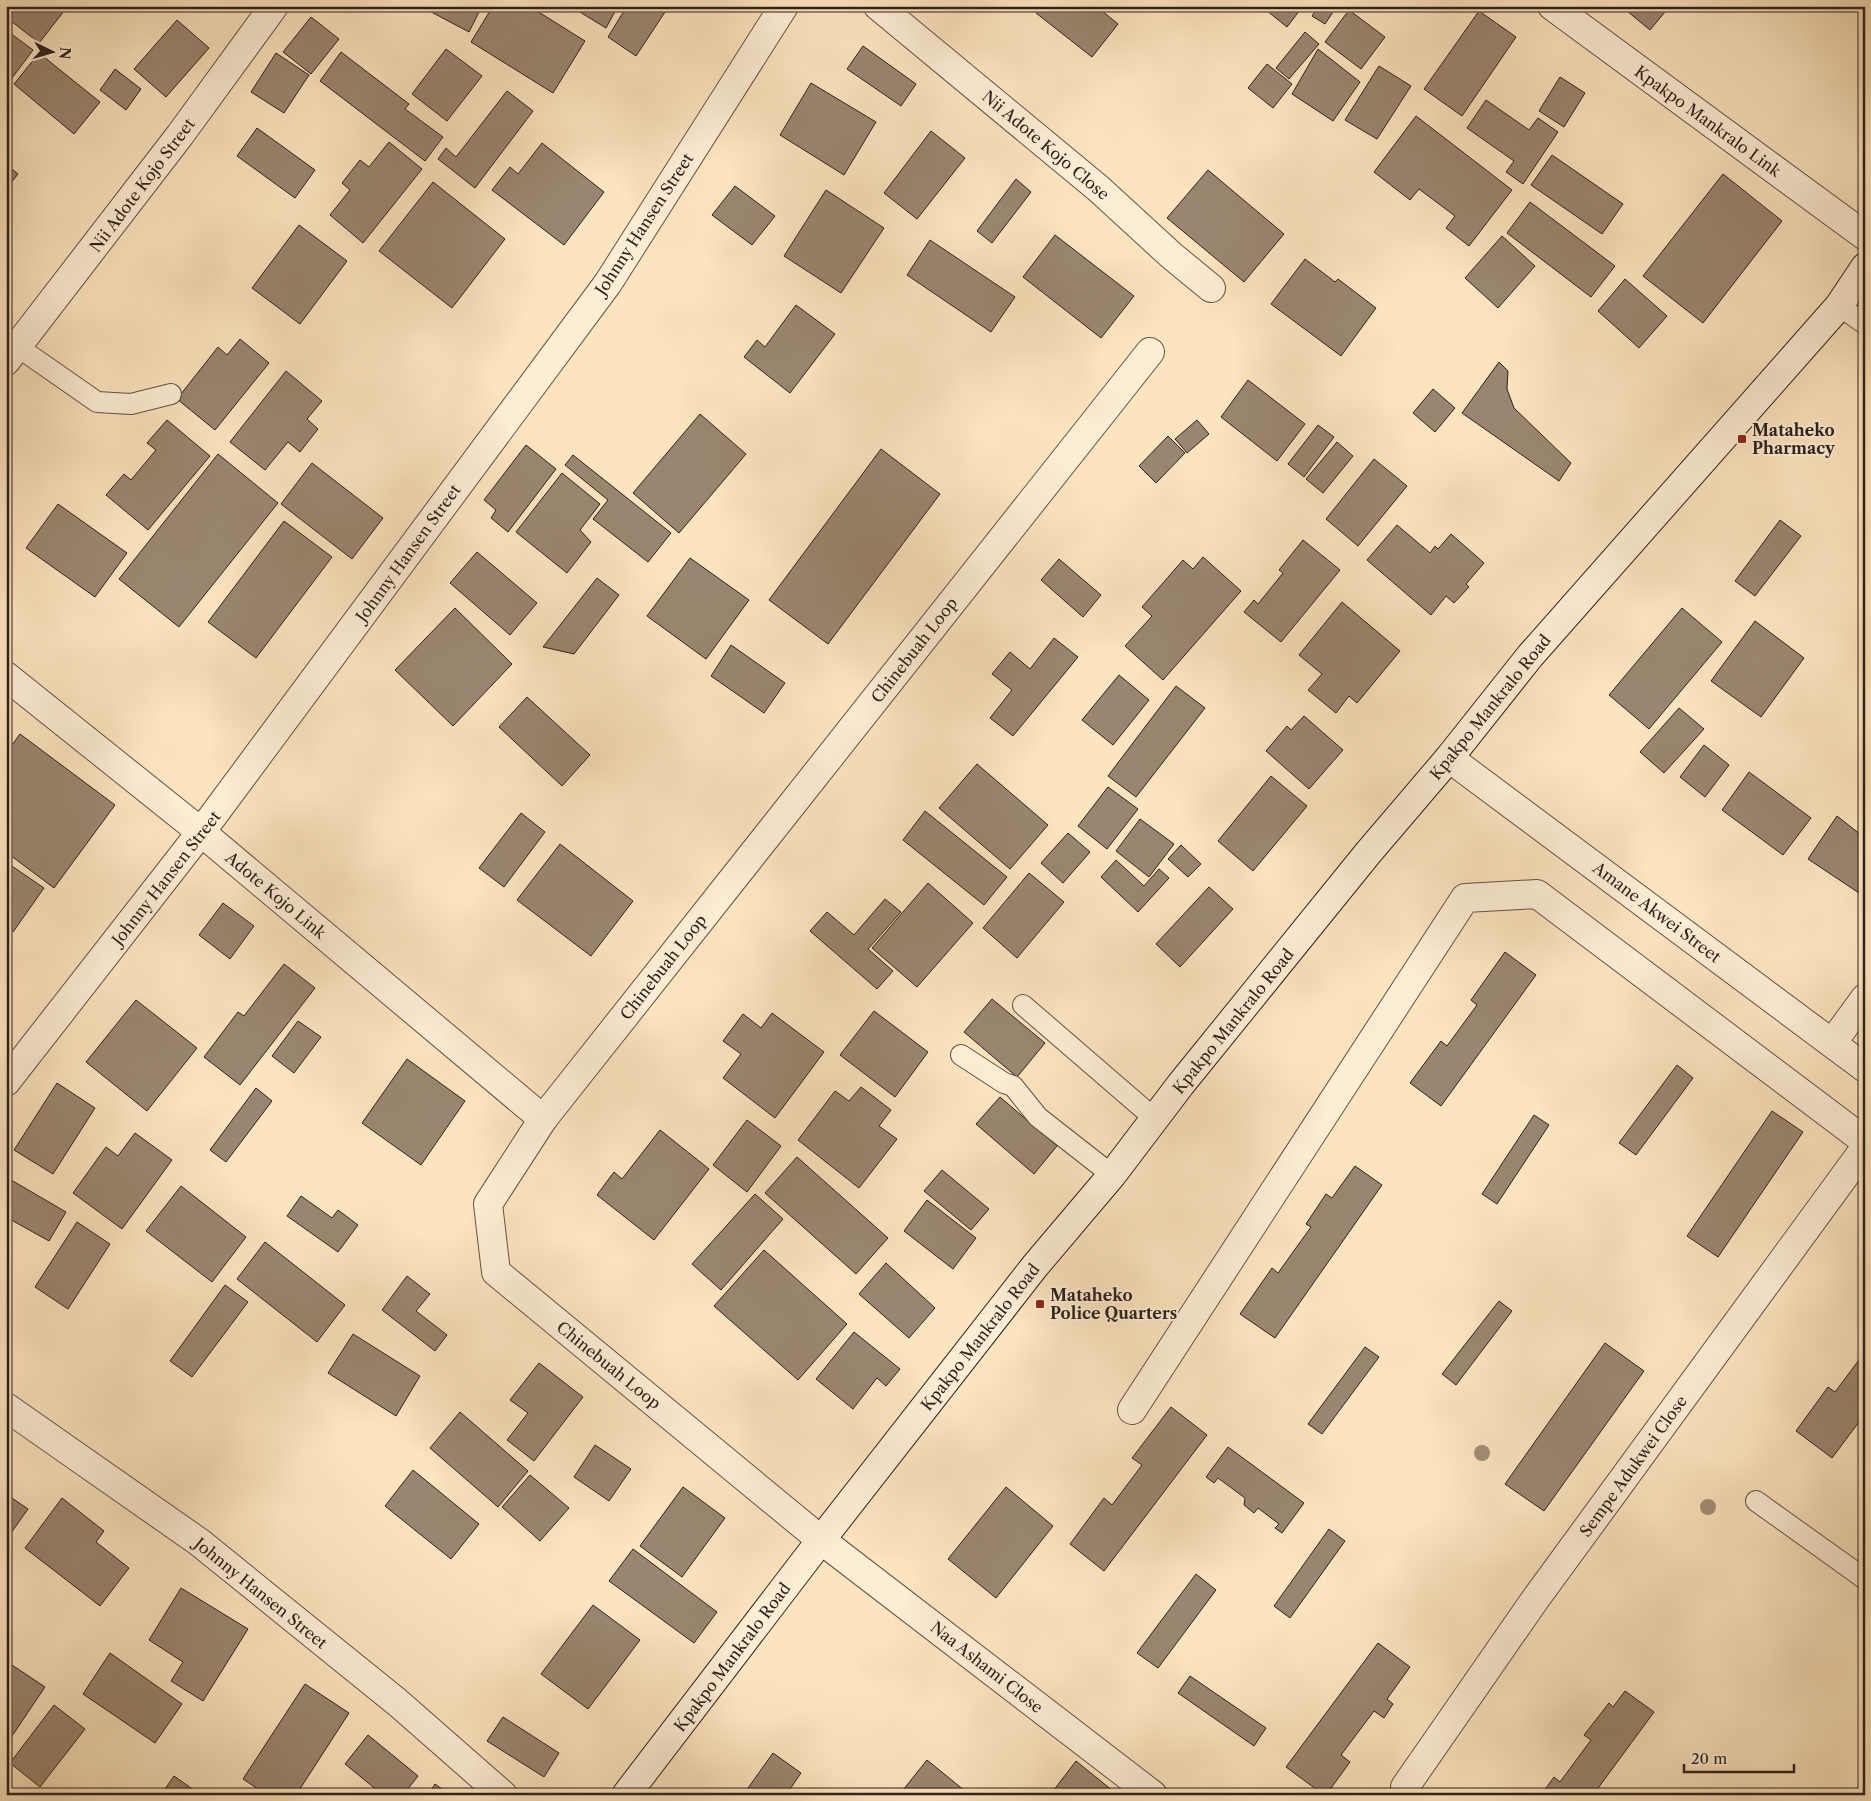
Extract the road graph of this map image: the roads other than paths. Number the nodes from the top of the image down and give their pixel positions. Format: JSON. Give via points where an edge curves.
{"nodes":[{"id":1,"x":274,"y":6,"type":"edge"},
{"id":2,"x":784,"y":6,"type":"edge"},
{"id":3,"x":878,"y":6,"type":"edge"},
{"id":4,"x":1552,"y":6,"type":"edge"},
{"id":5,"x":1865,"y":236,"type":"edge"},
{"id":6,"x":1865,"y":267,"type":"edge"},
{"id":7,"x":1211,"y":288,"type":"dead end"},
{"id":8,"x":1839,"y":306,"type":"junction"},
{"id":9,"x":1865,"y":324,"type":"edge"},
{"id":10,"x":1150,"y":352,"type":"dead end"},
{"id":11,"x":12,"y":354,"type":"edge"},
{"id":12,"x":171,"y":394,"type":"dead end"},
{"id":13,"x":6,"y":676,"type":"edge"},
{"id":14,"x":1449,"y":758,"type":"junction"},
{"id":15,"x":202,"y":832,"type":"junction"},
{"id":16,"x":1865,"y":998,"type":"edge"},
{"id":17,"x":1023,"y":1005,"type":"dead end"},
{"id":18,"x":1833,"y":1042,"type":"junction"},
{"id":19,"x":961,"y":1055,"type":"dead end"},
{"id":20,"x":1865,"y":1068,"type":"edge"},
{"id":21,"x":6,"y":1082,"type":"edge"},
{"id":22,"x":543,"y":1119,"type":"junction"},
{"id":23,"x":1155,"y":1119,"type":"junction"},
{"id":24,"x":1865,"y":1141,"type":"edge"},
{"id":25,"x":1865,"y":1148,"type":"edge"},
{"id":26,"x":1112,"y":1176,"type":"junction"},
{"id":27,"x":6,"y":1407,"type":"edge"},
{"id":28,"x":1132,"y":1410,"type":"dead end"},
{"id":29,"x":1756,"y":1501,"type":"dead end"},
{"id":30,"x":821,"y":1540,"type":"junction"},
{"id":31,"x":1865,"y":1578,"type":"edge"},
{"id":32,"x":1405,"y":1788,"type":"dead end"},
{"id":33,"x":503,"y":1795,"type":"edge"},
{"id":34,"x":626,"y":1795,"type":"edge"},
{"id":35,"x":1153,"y":1795,"type":"edge"}],
"edges":[{"from":1,"to":11,"type":"street","name":"Nii Adote Kojo Street"},
{"from":2,"to":15,"type":"street","name":"Johnny Hansen Street","via":[[608,283]]},
{"from":3,"to":7,"type":"street","name":"Nii Adote Kojo Close","via":[[1099,189]]},
{"from":4,"to":5,"type":"street","name":"Kpakpo Mankralo Link"},
{"from":6,"to":8,"type":"street","name":"Kpakpo Mankralo Road"},
{"from":8,"to":9,"type":"lane"},
{"from":8,"to":14,"type":"street","name":"Kpakpo Mankralo Road","via":[[1530,656]]},
{"from":10,"to":22,"type":"street","name":"Chinebuah Loop"},
{"from":11,"to":12,"type":"lane","via":[[97,402],[131,404]]},
{"from":13,"to":15,"type":"street","name":"Adote Kojo Link"},
{"from":14,"to":18,"type":"street","name":"Amane Akwei Street"},
{"from":14,"to":23,"type":"street","name":"Kpakpo Mankralo Road","via":[[1368,853]]},
{"from":15,"to":21,"type":"street","name":"Johnny Hansen Street"},
{"from":15,"to":22,"type":"street","name":"Adote Kojo Link"},
{"from":16,"to":18,"type":"street"},
{"from":17,"to":23,"type":"lane"},
{"from":18,"to":20,"type":"street","name":"Amane Akwei Street"},
{"from":19,"to":26,"type":"lane","via":[[1013,1086],[1038,1117]]},
{"from":22,"to":30,"type":"street","name":"Chinebuah Loop","via":[[488,1204],[496,1272]]},
{"from":23,"to":26,"type":"street","name":"Kpakpo Mankralo Road"},
{"from":24,"to":28,"type":"street","via":[[1537,894],[1465,898]]},
{"from":25,"to":32,"type":"street","name":"Sempe Adukwei Close","via":[[1534,1602]]},
{"from":26,"to":30,"type":"street","name":"Kpakpo Mankralo Road","via":[[1035,1266]]},
{"from":27,"to":33,"type":"street","name":"Johnny Hansen Street","via":[[199,1542],[397,1702]]},
{"from":29,"to":31,"type":"lane"},
{"from":30,"to":34,"type":"street","name":"Kpakpo Mankralo Road"},
{"from":30,"to":35,"type":"street","name":"Naa Ashami Close"}]}
